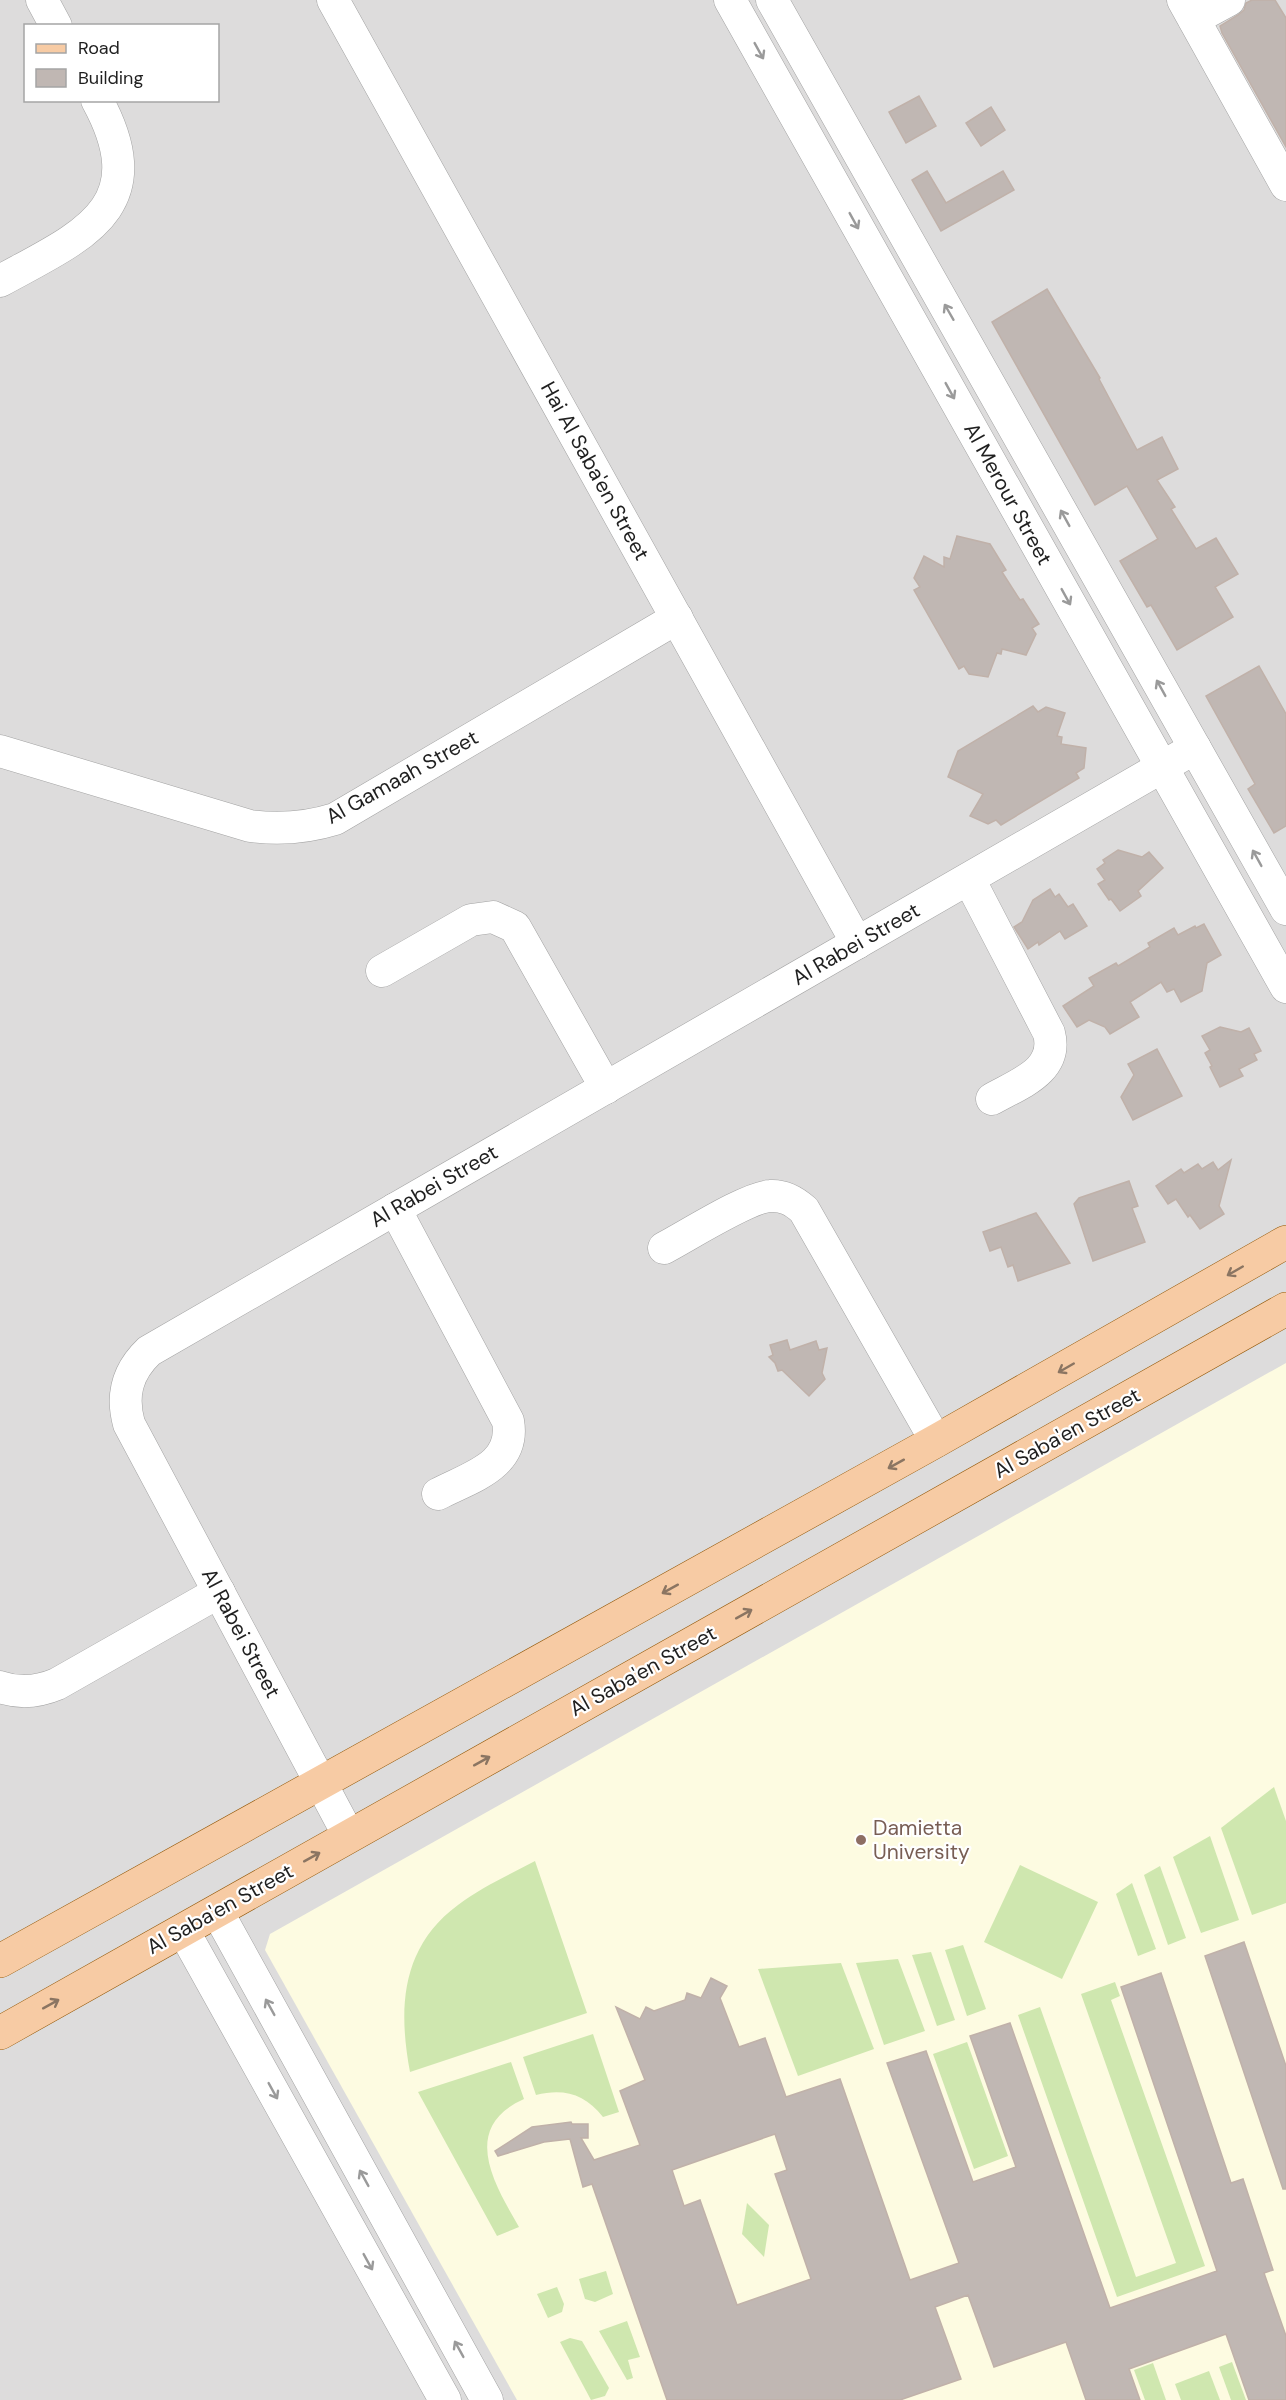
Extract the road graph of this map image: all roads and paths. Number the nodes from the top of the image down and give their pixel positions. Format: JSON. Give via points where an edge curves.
{"nodes":[{"id":1,"x":42,"y":0,"type":"edge"},
{"id":2,"x":333,"y":0,"type":"edge"},
{"id":3,"x":730,"y":0,"type":"edge"},
{"id":4,"x":772,"y":0,"type":"edge"},
{"id":5,"x":1229,"y":0,"type":"edge"},
{"id":6,"x":1188,"y":9,"type":"edge"},
{"id":7,"x":55,"y":24,"type":"edge"},
{"id":8,"x":98,"y":102,"type":"edge"},
{"id":9,"x":1286,"y":184,"type":"edge"},
{"id":10,"x":0,"y":281,"type":"edge"},
{"id":11,"x":677,"y":618,"type":"junction"},
{"id":12,"x":1195,"y":748,"type":"junction"},
{"id":13,"x":0,"y":752,"type":"edge"},
{"id":14,"x":1162,"y":767,"type":"junction"},
{"id":15,"x":969,"y":879,"type":"junction"},
{"id":16,"x":1286,"y":909,"type":"edge"},
{"id":17,"x":857,"y":943,"type":"junction"},
{"id":18,"x":382,"y":971,"type":"dead end"},
{"id":19,"x":1286,"y":987,"type":"edge"},
{"id":20,"x":606,"y":1088,"type":"junction"},
{"id":21,"x":992,"y":1099,"type":"dead end"},
{"id":22,"x":395,"y":1209,"type":"junction"},
{"id":23,"x":1286,"y":1242,"type":"edge"},
{"id":24,"x":664,"y":1248,"type":"dead end"},
{"id":25,"x":1286,"y":1309,"type":"edge"},
{"id":26,"x":936,"y":1442,"type":"junction"},
{"id":27,"x":438,"y":1494,"type":"dead end"},
{"id":28,"x":219,"y":1592,"type":"junction"},
{"id":29,"x":0,"y":1687,"type":"edge"},
{"id":30,"x":320,"y":1784,"type":"junction"},
{"id":31,"x":349,"y":1836,"type":"junction"},
{"id":32,"x":217,"y":1911,"type":"junction"},
{"id":33,"x":183,"y":1930,"type":"junction"},
{"id":34,"x":0,"y":1961,"type":"edge"},
{"id":35,"x":0,"y":2033,"type":"edge"},
{"id":36,"x":445,"y":2400,"type":"edge"},
{"id":37,"x":487,"y":2400,"type":"edge"}],
"edges":[{"from":1,"to":7,"type":"street"},
{"from":2,"to":11,"type":"street","name":"Hai Al Saba'en Street"},
{"from":3,"to":14,"type":"street","name":"Al Merour Street","one_way":true},
{"from":12,"to":4,"type":"street","name":"Al Merour Street","one_way":true},
{"from":5,"to":6,"type":"street"},
{"from":6,"to":9,"type":"street"},
{"from":8,"to":10,"type":"street","via":[[115,137],[118,154],[110,201],[95,223],[76,239]]},
{"from":11,"to":13,"type":"street","name":"Al Gamaah Street","via":[[335,819],[316,825],[273,829],[250,826]]},
{"from":11,"to":17,"type":"street","name":"Hai Al Saba'en Street"},
{"from":12,"to":14,"type":"street","name":"Al Rabei Street"},
{"from":16,"to":12,"type":"street","name":"Al Merour Street","one_way":true},
{"from":14,"to":15,"type":"street","name":"Al Rabei Street"},
{"from":14,"to":19,"type":"street","name":"Al Merour Street"},
{"from":15,"to":17,"type":"street","name":"Al Rabei Street"},
{"from":15,"to":21,"type":"street","via":[[1051,1043],[1043,1068]]},
{"from":17,"to":20,"type":"street","name":"Al Rabei Street"},
{"from":18,"to":20,"type":"street","via":[[471,920],[493,917],[509,922]]},
{"from":20,"to":22,"type":"street","name":"Al Rabei Street"},
{"from":22,"to":27,"type":"street","via":[[510,1431],[506,1450],[495,1464]]},
{"from":22,"to":28,"type":"street","name":"Al Rabei Street","via":[[149,1351],[129,1378],[124,1401],[129,1424]]},
{"from":23,"to":26,"type":"main road","one_way":true},
{"from":24,"to":26,"type":"street","via":[[757,1198],[778,1196],[797,1203]]},
{"from":31,"to":25,"type":"main road","name":"Al Saba'en Street","one_way":true},
{"from":26,"to":30,"type":"main road","one_way":true},
{"from":28,"to":29,"type":"street","via":[[57,1684],[24,1692]]},
{"from":28,"to":30,"type":"street","name":"Al Rabei Street"},
{"from":30,"to":31,"type":"street","name":"Al Rabei Street"},
{"from":30,"to":34,"type":"main road"},
{"from":32,"to":31,"type":"main road","name":"Al Saba'en Street","one_way":true},
{"from":32,"to":33,"type":"main road","name":"Al Saba'en Street"},
{"from":37,"to":32,"type":"street","one_way":true},
{"from":35,"to":33,"type":"main road","name":"Al Saba'en Street","one_way":true},
{"from":33,"to":36,"type":"street","one_way":true}]}
